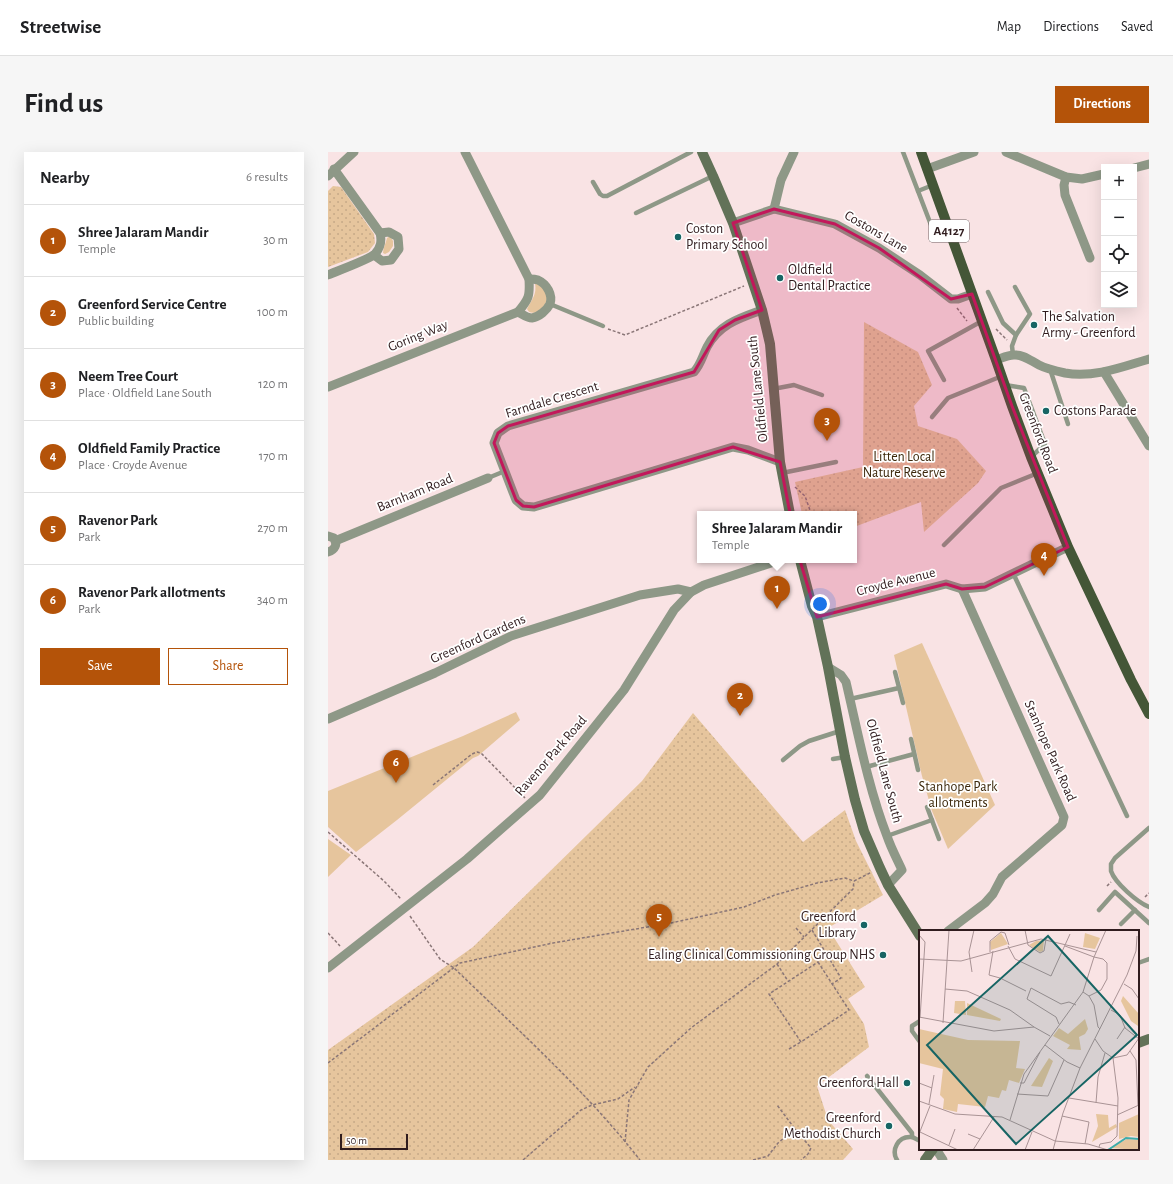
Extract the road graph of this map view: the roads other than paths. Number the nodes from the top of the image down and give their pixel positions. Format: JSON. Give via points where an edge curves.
{"nodes":[{"id":1,"x":354,"y":152,"type":"edge"},
{"id":2,"x":465,"y":152,"type":"edge"},
{"id":3,"x":691,"y":152,"type":"edge"},
{"id":4,"x":702,"y":152,"type":"edge"},
{"id":5,"x":794,"y":152,"type":"edge"},
{"id":6,"x":903,"y":152,"type":"edge"},
{"id":7,"x":921,"y":152,"type":"edge"},
{"id":8,"x":974,"y":152,"type":"edge"},
{"id":9,"x":1006,"y":152,"type":"edge"},
{"id":10,"x":1149,"y":164,"type":"edge"},
{"id":11,"x":1137,"y":167,"type":"edge"},
{"id":12,"x":334,"y":169,"type":"junction"},
{"id":13,"x":927,"y":170,"type":"junction"},
{"id":14,"x":1101,"y":175,"type":"edge"},
{"id":15,"x":328,"y":176,"type":"edge"},
{"id":16,"x":713,"y":176,"type":"junction"},
{"id":17,"x":1066,"y":177,"type":"junction"},
{"id":18,"x":593,"y":182,"type":"dead end"},
{"id":19,"x":933,"y":185,"type":"junction"},
{"id":20,"x":918,"y":191,"type":"junction"},
{"id":21,"x":774,"y":210,"type":"junction"},
{"id":22,"x":636,"y":214,"type":"dead end"},
{"id":23,"x":733,"y":223,"type":"junction"},
{"id":24,"x":380,"y":233,"type":"junction"},
{"id":25,"x":950,"y":233,"type":"junction"},
{"id":26,"x":374,"y":255,"type":"junction"},
{"id":27,"x":1090,"y":258,"type":"dead end"},
{"id":28,"x":328,"y":275,"type":"edge"},
{"id":29,"x":529,"y":279,"type":"junction"},
{"id":30,"x":1015,"y":287,"type":"dead end"},
{"id":31,"x":988,"y":292,"type":"dead end"},
{"id":32,"x":972,"y":294,"type":"junction"},
{"id":33,"x":550,"y":304,"type":"junction"},
{"id":34,"x":762,"y":310,"type":"junction"},
{"id":35,"x":518,"y":312,"type":"junction"},
{"id":36,"x":982,"y":321,"type":"junction"},
{"id":37,"x":603,"y":326,"type":"road end"},
{"id":38,"x":1016,"y":335,"type":"junction"},
{"id":39,"x":1012,"y":350,"type":"junction"},
{"id":40,"x":1149,"y":359,"type":"edge"},
{"id":41,"x":996,"y":360,"type":"junction"},
{"id":42,"x":1050,"y":369,"type":"junction"},
{"id":43,"x":1104,"y":372,"type":"junction"},
{"id":44,"x":944,"y":380,"type":"dead end"},
{"id":45,"x":1003,"y":380,"type":"junction"},
{"id":46,"x":328,"y":386,"type":"edge"},
{"id":47,"x":773,"y":389,"type":"junction"},
{"id":48,"x":822,"y":395,"type":"dead end"},
{"id":49,"x":932,"y":418,"type":"dead end"},
{"id":50,"x":1068,"y":424,"type":"dead end"},
{"id":51,"x":1149,"y":446,"type":"edge"},
{"id":52,"x":1031,"y":457,"type":"junction"},
{"id":53,"x":780,"y":462,"type":"junction"},
{"id":54,"x":836,"y":462,"type":"dead end"},
{"id":55,"x":505,"y":471,"type":"junction"},
{"id":56,"x":782,"y":473,"type":"junction"},
{"id":57,"x":1038,"y":473,"type":"junction"},
{"id":58,"x":488,"y":478,"type":"joint"},
{"id":59,"x":789,"y":511,"type":"edge"},
{"id":60,"x":332,"y":538,"type":"edge"},
{"id":61,"x":944,"y":545,"type":"dead end"},
{"id":62,"x":1068,"y":547,"type":"junction"},
{"id":63,"x":328,"y":552,"type":"edge"},
{"id":64,"x":771,"y":563,"type":"edge"},
{"id":65,"x":801,"y":563,"type":"edge"},
{"id":66,"x":1013,"y":574,"type":"junction"},
{"id":67,"x":962,"y":589,"type":"junction"},
{"id":68,"x":691,"y":592,"type":"junction"},
{"id":69,"x":817,"y":617,"type":"junction"},
{"id":70,"x":828,"y":667,"type":"junction"},
{"id":71,"x":895,"y":672,"type":"dead end"},
{"id":72,"x":899,"y":688,"type":"junction"},
{"id":73,"x":850,"y":699,"type":"junction"},
{"id":74,"x":903,"y":704,"type":"dead end"},
{"id":75,"x":1149,"y":714,"type":"edge"},
{"id":76,"x":328,"y":719,"type":"edge"},
{"id":77,"x":840,"y":731,"type":"junction"},
{"id":78,"x":911,"y":740,"type":"dead end"},
{"id":79,"x":914,"y":754,"type":"junction"},
{"id":80,"x":845,"y":756,"type":"junction"},
{"id":81,"x":833,"y":759,"type":"dead end"},
{"id":82,"x":783,"y":760,"type":"dead end"},
{"id":83,"x":866,"y":767,"type":"junction"},
{"id":84,"x":918,"y":770,"type":"dead end"},
{"id":85,"x":927,"y":807,"type":"dead end"},
{"id":86,"x":1127,"y":816,"type":"dead end"},
{"id":87,"x":932,"y":820,"type":"junction"},
{"id":88,"x":1149,"y":828,"type":"edge"},
{"id":89,"x":887,"y":836,"type":"junction"},
{"id":90,"x":939,"y":839,"type":"dead end"},
{"id":91,"x":888,"y":885,"type":"junction"},
{"id":92,"x":1149,"y":907,"type":"edge"},
{"id":93,"x":1099,"y":910,"type":"dead end"},
{"id":94,"x":1135,"y":910,"type":"junction"},
{"id":95,"x":1149,"y":923,"type":"edge"},
{"id":96,"x":1121,"y":924,"type":"dead end"},
{"id":97,"x":949,"y":930,"type":"edge"},
{"id":98,"x":919,"y":934,"type":"edge"},
{"id":99,"x":1149,"y":959,"type":"edge"},
{"id":100,"x":1139,"y":963,"type":"edge"},
{"id":101,"x":328,"y":968,"type":"edge"},
{"id":102,"x":919,"y":1022,"type":"edge"},
{"id":103,"x":1149,"y":1039,"type":"edge"},
{"id":104,"x":919,"y":1041,"type":"edge"},
{"id":105,"x":1139,"y":1043,"type":"edge"},
{"id":106,"x":867,"y":1076,"type":"dead end"},
{"id":107,"x":912,"y":1137,"type":"junction"},
{"id":108,"x":919,"y":1141,"type":"edge"},
{"id":109,"x":932,"y":1150,"type":"edge"},
{"id":110,"x":934,"y":1150,"type":"edge"},
{"id":111,"x":897,"y":1160,"type":"edge"},
{"id":112,"x":925,"y":1160,"type":"edge"},
{"id":113,"x":942,"y":1160,"type":"edge"}],
"edges":[{"from":1,"to":12,"type":"street"},
{"from":2,"to":29,"type":"street"},
{"from":3,"to":18,"type":"lane","via":[[606,196],[600,194]]},
{"from":4,"to":16,"type":"street","name":"Oldfield Lane South"},
{"from":5,"to":21,"type":"street","via":[[781,180]]},
{"from":6,"to":20,"type":"lane"},
{"from":7,"to":13,"type":"main road","name":"Greenford Road","number":"A4127"},
{"from":8,"to":13,"type":"street"},
{"from":9,"to":17,"type":"street"},
{"from":10,"to":11,"type":"street"},
{"from":12,"to":15,"type":"street"},
{"from":12,"to":24,"type":"street"},
{"from":13,"to":19,"type":"main road","name":"Greenford Road","number":"A4127"},
{"from":14,"to":17,"type":"street","via":[[1082,179]]},
{"from":16,"to":22,"type":"lane"},
{"from":16,"to":23,"type":"street","name":"Oldfield Lane South"},
{"from":17,"to":27,"type":"street","via":[[1065,195]]},
{"from":19,"to":20,"type":"lane"},
{"from":19,"to":25,"type":"main road","name":"Greenford Road","number":"A4127"},
{"from":20,"to":25,"type":"lane","via":[[936,238]]},
{"from":21,"to":23,"type":"street"},
{"from":21,"to":32,"type":"street","name":"Costons Lane","via":[[834,224],[879,248],[951,299]]},
{"from":23,"to":34,"type":"street","name":"Oldfield Lane South"},
{"from":24,"to":26,"type":"street","via":[[382,240]]},
{"from":24,"to":26,"type":"street","via":[[389,232],[398,237],[399,249],[391,260],[382,261]]},
{"from":25,"to":32,"type":"main road","name":"Greenford Road","number":"A4127"},
{"from":26,"to":28,"type":"street"},
{"from":29,"to":33,"type":"street","via":[[545,284],[550,293]]},
{"from":29,"to":35,"type":"street","via":[[530,292],[526,303]]},
{"from":30,"to":38,"type":"lane","via":[[1030,314]]},
{"from":31,"to":38,"type":"lane","via":[[1003,323]]},
{"from":32,"to":36,"type":"main road","name":"Greenford Road","number":"A4127"},
{"from":33,"to":35,"type":"street","via":[[542,314],[533,318]]},
{"from":33,"to":37,"type":"lane"},
{"from":34,"to":47,"type":"street","name":"Oldfield Lane South","via":[[770,344]]},
{"from":34,"to":55,"type":"street","name":"Farndale Crescent","via":[[735,320],[719,330],[707,346],[694,372],[508,426],[498,433],[494,443]]},
{"from":35,"to":46,"type":"street","name":"Goring Way"},
{"from":36,"to":41,"type":"main road","name":"Greenford Road","number":"A4127"},
{"from":36,"to":44,"type":"lane","via":[[928,351]]},
{"from":38,"to":39,"type":"lane"},
{"from":39,"to":41,"type":"street"},
{"from":39,"to":42,"type":"street"},
{"from":40,"to":43,"type":"street"},
{"from":41,"to":45,"type":"main road","name":"Greenford Road","number":"A4127"},
{"from":42,"to":43,"type":"street","via":[[1066,373]]},
{"from":42,"to":50,"type":"lane"},
{"from":43,"to":51,"type":"street"},
{"from":45,"to":49,"type":"lane","via":[[948,398]]},
{"from":45,"to":52,"type":"main road","name":"Greenford Road","number":"A4127"},
{"from":45,"to":52,"type":"lane","via":[[1024,388],[1045,444]]},
{"from":47,"to":48,"type":"lane","via":[[794,386]]},
{"from":47,"to":53,"type":"street","name":"Oldfield Lane South"},
{"from":52,"to":57,"type":"main road","name":"Greenford Road","number":"A4127"},
{"from":53,"to":55,"type":"street","name":"Farndale Crescent","via":[[748,450],[733,448],[534,507],[523,506],[516,500]]},
{"from":53,"to":56,"type":"street","name":"Oldfield Lane South"},
{"from":54,"to":56,"type":"lane"},
{"from":55,"to":58,"type":"lane","name":"Barnham Road"},
{"from":56,"to":59,"type":"street","name":"Oldfield Lane South"},
{"from":57,"to":61,"type":"lane","via":[[1001,488]]},
{"from":57,"to":62,"type":"main road","name":"Greenford Road","number":"A4127"},
{"from":58,"to":60,"type":"street","name":"Barnham Road"},
{"from":60,"to":63,"type":"street","name":"Barnham Road","via":[[335,548]]},
{"from":62,"to":66,"type":"street","name":"Croyde Avenue"},
{"from":62,"to":75,"type":"main road","name":"Greenford Road","number":"A4127"},
{"from":64,"to":68,"type":"street","name":"Ravenor Park Road","via":[[704,585]]},
{"from":65,"to":69,"type":"street"},
{"from":66,"to":67,"type":"street","name":"Croyde Avenue","via":[[985,587]]},
{"from":66,"to":86,"type":"lane"},
{"from":67,"to":69,"type":"street","name":"Croyde Avenue","via":[[946,584]]},
{"from":67,"to":97,"type":"street","name":"Stanhope Park Road","via":[[1064,817],[1062,825],[1002,877],[985,903]]},
{"from":68,"to":76,"type":"street","name":"Greenford Gardens","via":[[678,589],[640,595],[511,636],[435,673]]},
{"from":68,"to":101,"type":"street","name":"Ravenor Park Road","via":[[674,610],[624,690],[540,795],[467,859]]},
{"from":69,"to":70,"type":"street"},
{"from":70,"to":73,"type":"street","name":"Oldfield Lane South","via":[[841,674]]},
{"from":70,"to":77,"type":"street"},
{"from":71,"to":72,"type":"lane"},
{"from":72,"to":73,"type":"lane"},
{"from":72,"to":74,"type":"lane"},
{"from":73,"to":83,"type":"street","name":"Oldfield Lane South"},
{"from":77,"to":80,"type":"street"},
{"from":77,"to":82,"type":"lane","via":[[809,741]]},
{"from":78,"to":79,"type":"lane"},
{"from":79,"to":83,"type":"lane"},
{"from":79,"to":84,"type":"lane"},
{"from":80,"to":81,"type":"lane"},
{"from":80,"to":91,"type":"street","via":[[864,832]]},
{"from":83,"to":89,"type":"street","name":"Oldfield Lane South"},
{"from":85,"to":87,"type":"lane"},
{"from":87,"to":89,"type":"lane"},
{"from":87,"to":90,"type":"lane"},
{"from":88,"to":92,"type":"lane","via":[[1110,864],[1115,878],[1139,902]]},
{"from":89,"to":91,"type":"street","name":"Oldfield Lane South","via":[[902,870]]},
{"from":91,"to":98,"type":"street"},
{"from":93,"to":94,"type":"lane","via":[[1116,892]]},
{"from":94,"to":95,"type":"lane"},
{"from":94,"to":96,"type":"lane"},
{"from":99,"to":100,"type":"lane"},
{"from":102,"to":104,"type":"lane","via":[[912,1026],[912,1032]]},
{"from":103,"to":105,"type":"street"},
{"from":106,"to":107,"type":"lane","via":[[912,1132]]},
{"from":107,"to":108,"type":"lane"},
{"from":107,"to":111,"type":"lane","via":[[904,1138],[897,1143],[894,1152]]},
{"from":109,"to":112,"type":"street"},
{"from":110,"to":113,"type":"street"}]}
